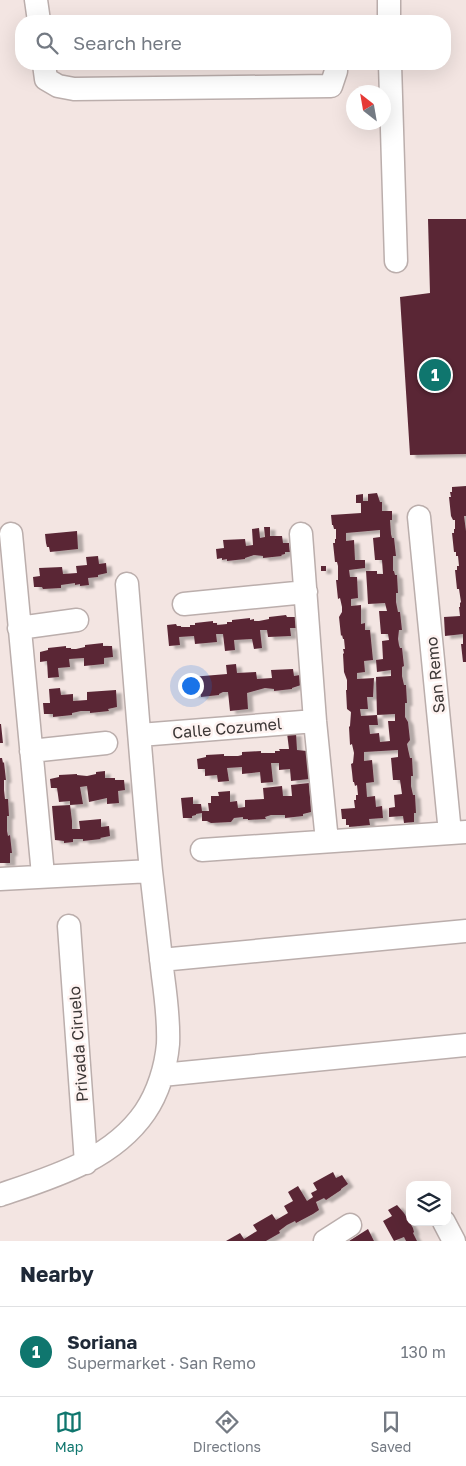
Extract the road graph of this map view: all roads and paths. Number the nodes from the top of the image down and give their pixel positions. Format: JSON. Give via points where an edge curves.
{"nodes":[{"id":1,"x":36,"y":0,"type":"edge"},
{"id":2,"x":389,"y":0,"type":"edge"},
{"id":3,"x":37,"y":15,"type":"edge"},
{"id":4,"x":389,"y":15,"type":"edge"},
{"id":5,"x":45,"y":70,"type":"edge"},
{"id":6,"x":336,"y":70,"type":"edge"},
{"id":7,"x":390,"y":70,"type":"edge"},
{"id":8,"x":396,"y":261,"type":"dead end"},
{"id":9,"x":419,"y":518,"type":"dead end"},
{"id":10,"x":12,"y":534,"type":"dead end"},
{"id":11,"x":301,"y":534,"type":"dead end"},
{"id":12,"x":127,"y":584,"type":"dead end"},
{"id":13,"x":306,"y":592,"type":"junction"},
{"id":14,"x":184,"y":604,"type":"dead end"},
{"id":15,"x":77,"y":620,"type":"dead end"},
{"id":16,"x":20,"y":628,"type":"junction"},
{"id":17,"x":315,"y":721,"type":"junction"},
{"id":18,"x":140,"y":735,"type":"junction"},
{"id":19,"x":106,"y":743,"type":"dead end"},
{"id":20,"x":30,"y":751,"type":"junction"},
{"id":21,"x":458,"y":832,"type":"edge"},
{"id":22,"x":327,"y":841,"type":"junction"},
{"id":23,"x":202,"y":850,"type":"dead end"},
{"id":24,"x":151,"y":871,"type":"junction"},
{"id":25,"x":43,"y":875,"type":"junction"},
{"id":26,"x":0,"y":879,"type":"edge"},
{"id":27,"x":69,"y":926,"type":"dead end"},
{"id":28,"x":466,"y":931,"type":"edge"},
{"id":29,"x":161,"y":960,"type":"junction"},
{"id":30,"x":466,"y":1045,"type":"edge"},
{"id":31,"x":162,"y":1075,"type":"junction"},
{"id":32,"x":86,"y":1163,"type":"junction"},
{"id":33,"x":0,"y":1195,"type":"edge"},
{"id":34,"x":350,"y":1225,"type":"dead end"},
{"id":35,"x":446,"y":1226,"type":"edge"},
{"id":36,"x":324,"y":1241,"type":"edge"},
{"id":37,"x":454,"y":1241,"type":"edge"}],
"edges":[{"from":1,"to":3,"type":"street"},
{"from":2,"to":4,"type":"street"},
{"from":5,"to":6,"type":"street","via":[[46,79],[58,86],[74,89],[331,86]]},
{"from":7,"to":8,"type":"street"},
{"from":9,"to":21,"type":"street","name":"San Remo"},
{"from":10,"to":16,"type":"street"},
{"from":11,"to":13,"type":"street"},
{"from":12,"to":18,"type":"street"},
{"from":13,"to":14,"type":"street"},
{"from":13,"to":17,"type":"street"},
{"from":15,"to":16,"type":"street"},
{"from":16,"to":20,"type":"street"},
{"from":17,"to":18,"type":"street","name":"Calle Cozumel"},
{"from":17,"to":22,"type":"street"},
{"from":18,"to":24,"type":"street"},
{"from":19,"to":20,"type":"street"},
{"from":20,"to":25,"type":"street"},
{"from":21,"to":22,"type":"street"},
{"from":22,"to":23,"type":"street"},
{"from":24,"to":25,"type":"street"},
{"from":24,"to":29,"type":"street"},
{"from":25,"to":26,"type":"street"},
{"from":27,"to":32,"type":"street","name":"Privada Ciruelo"},
{"from":28,"to":29,"type":"street"},
{"from":29,"to":31,"type":"street","via":[[168,1044]]},
{"from":30,"to":31,"type":"street"},
{"from":31,"to":32,"type":"street","via":[[145,1111],[132,1128]]},
{"from":32,"to":33,"type":"street"},
{"from":34,"to":36,"type":"street"},
{"from":35,"to":37,"type":"street"}]}
